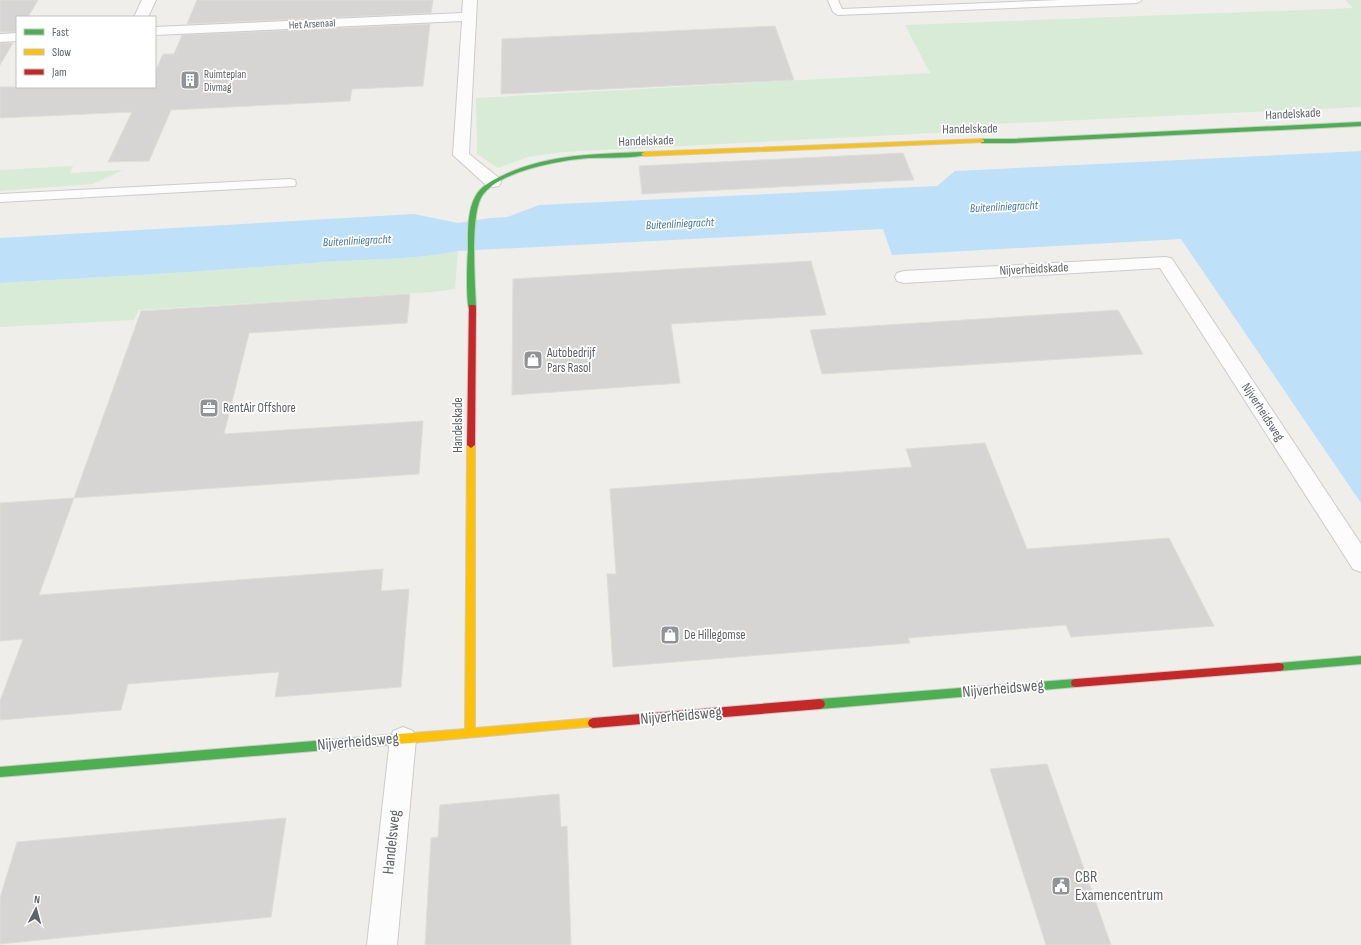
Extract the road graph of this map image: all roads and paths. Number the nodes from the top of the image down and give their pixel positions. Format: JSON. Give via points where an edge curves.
{"nodes":[{"id":1,"x":149,"y":0,"type":"edge"},
{"id":2,"x":470,"y":0,"type":"edge"},
{"id":3,"x":833,"y":0,"type":"edge"},
{"id":4,"x":1137,"y":0,"type":"edge"},
{"id":5,"x":141,"y":16,"type":"edge"},
{"id":6,"x":469,"y":17,"type":"junction"},
{"id":7,"x":156,"y":31,"type":"edge"},
{"id":8,"x":16,"y":37,"type":"edge"},
{"id":9,"x":0,"y":38,"type":"edge"},
{"id":10,"x":1361,"y":124,"type":"edge"},
{"id":11,"x":493,"y":182,"type":"junction"},
{"id":12,"x":290,"y":183,"type":"dead end"},
{"id":13,"x":0,"y":198,"type":"edge"},
{"id":14,"x":1165,"y":262,"type":"joint"},
{"id":15,"x":904,"y":277,"type":"dead end"},
{"id":16,"x":1361,"y":563,"type":"edge"},
{"id":17,"x":1361,"y":660,"type":"edge"},
{"id":18,"x":470,"y":733,"type":"junction"},
{"id":19,"x":403,"y":739,"type":"junction"},
{"id":20,"x":0,"y":772,"type":"edge"},
{"id":21,"x":382,"y":945,"type":"edge"}],
"edges":[{"from":1,"to":5,"type":"street"},
{"from":2,"to":6,"type":"street"},
{"from":3,"to":4,"type":"lane","via":[[838,12]]},
{"from":6,"to":7,"type":"street","name":"Het Arsenaal"},
{"from":6,"to":11,"type":"street","via":[[461,155]]},
{"from":8,"to":9,"type":"street"},
{"from":10,"to":11,"type":"street","name":"Handelskade","via":[[1019,141],[584,156],[551,160],[526,167]]},
{"from":11,"to":18,"type":"street","name":"Handelskade","via":[[478,195],[474,212]]},
{"from":12,"to":13,"type":"lane"},
{"from":14,"to":15,"type":"street","name":"Nijverheidskade"},
{"from":14,"to":16,"type":"street","name":"Nijverheidsweg"},
{"from":17,"to":18,"type":"street","name":"Nijverheidsweg"},
{"from":18,"to":19,"type":"street","name":"Nijverheidsweg"},
{"from":19,"to":20,"type":"street","name":"Nijverheidsweg"},
{"from":19,"to":21,"type":"street","name":"Handelsweg"}]}
